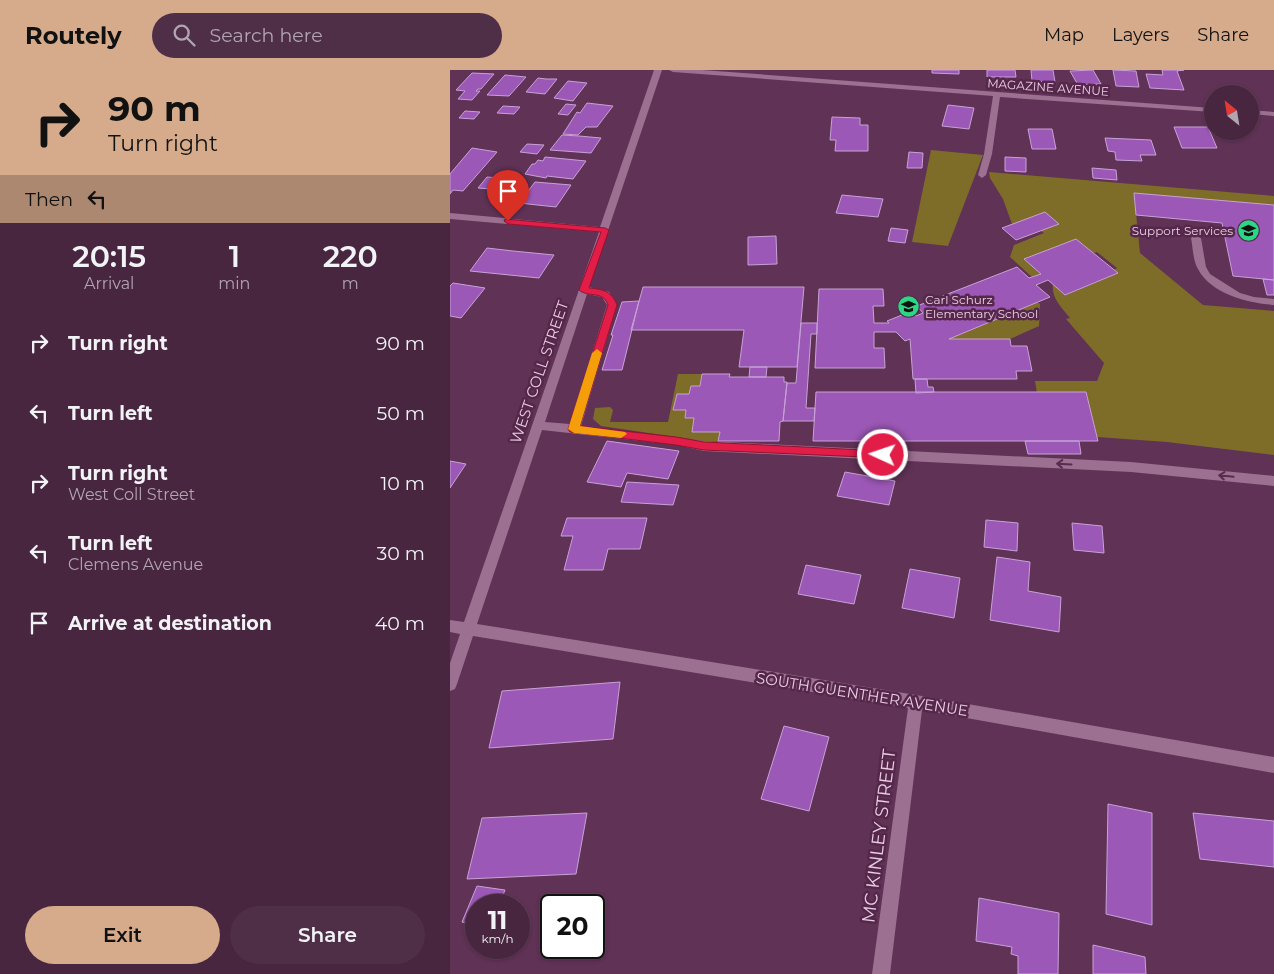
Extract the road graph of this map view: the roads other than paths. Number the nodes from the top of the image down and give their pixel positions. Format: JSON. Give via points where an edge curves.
{"nodes":[{"id":1,"x":658,"y":70,"type":"edge"},
{"id":2,"x":673,"y":70,"type":"edge"},
{"id":3,"x":997,"y":94,"type":"junction"},
{"id":4,"x":1204,"y":109,"type":"edge"},
{"id":5,"x":1259,"y":113,"type":"edge"},
{"id":6,"x":1274,"y":114,"type":"edge"},
{"id":7,"x":982,"y":175,"type":"dead end"},
{"id":8,"x":450,"y":216,"type":"edge"},
{"id":9,"x":605,"y":230,"type":"junction"},
{"id":10,"x":1196,"y":238,"type":"dead end"},
{"id":11,"x":583,"y":290,"type":"junction"},
{"id":12,"x":1274,"y":302,"type":"edge"},
{"id":13,"x":537,"y":425,"type":"junction"},
{"id":14,"x":574,"y":429,"type":"junction"},
{"id":15,"x":1274,"y":482,"type":"edge"},
{"id":16,"x":450,"y":626,"type":"edge"},
{"id":17,"x":469,"y":629,"type":"junction"},
{"id":18,"x":450,"y":684,"type":"edge"},
{"id":19,"x":916,"y":702,"type":"junction"},
{"id":20,"x":1274,"y":765,"type":"edge"},
{"id":21,"x":881,"y":974,"type":"edge"}],
"edges":[{"from":1,"to":9,"type":"street","name":"WEST COLL STREET"},
{"from":2,"to":3,"type":"street","name":"MAGAZINE AVENUE"},
{"from":3,"to":4,"type":"street","name":"MAGAZINE AVENUE"},
{"from":3,"to":7,"type":"street"},
{"from":5,"to":6,"type":"street"},
{"from":8,"to":9,"type":"street"},
{"from":9,"to":11,"type":"street","name":"WEST COLL STREET"},
{"from":10,"to":12,"type":"street","via":[[1201,267],[1207,276],[1237,295]]},
{"from":11,"to":13,"type":"street","name":"WEST COLL STREET"},
{"from":11,"to":14,"type":"street","via":[[601,292],[612,305]]},
{"from":13,"to":14,"type":"street"},
{"from":13,"to":17,"type":"street","name":"WEST COLL STREET"},
{"from":15,"to":14,"type":"street","one_way":true,"via":[[1131,467],[704,446]]},
{"from":16,"to":17,"type":"street","name":"SOUTH GUENTHER AVENUE"},
{"from":17,"to":18,"type":"street","name":"WEST COLL STREET"},
{"from":17,"to":19,"type":"street","name":"SOUTH GUENTHER AVENUE"},
{"from":19,"to":20,"type":"street","name":"SOUTH GUENTHER AVENUE"},
{"from":19,"to":21,"type":"street","name":"MC KINLEY STREET"}]}
